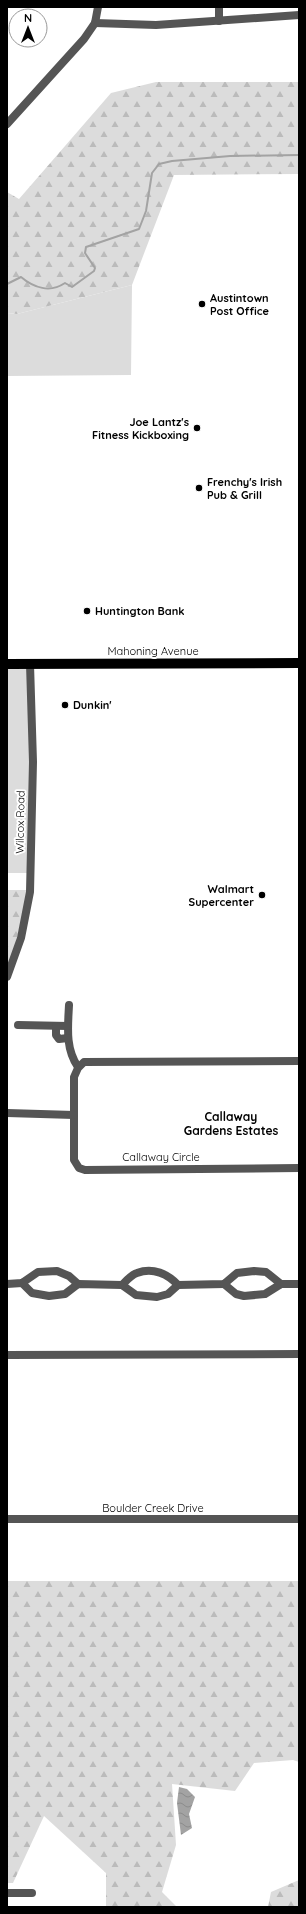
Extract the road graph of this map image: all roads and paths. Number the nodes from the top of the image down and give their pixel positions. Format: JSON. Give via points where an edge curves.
{"nodes":[{"id":1,"x":98,"y":7,"type":"edge"},
{"id":2,"x":219,"y":7,"type":"edge"},
{"id":3,"x":299,"y":15,"type":"edge"},
{"id":4,"x":219,"y":21,"type":"junction"},
{"id":5,"x":95,"y":23,"type":"junction"},
{"id":6,"x":7,"y":124,"type":"edge"},
{"id":7,"x":299,"y":663,"type":"edge"},
{"id":8,"x":7,"y":664,"type":"edge"},
{"id":9,"x":30,"y":664,"type":"junction"},
{"id":10,"x":7,"y":977,"type":"edge"},
{"id":11,"x":69,"y":1005,"type":"dead end"},
{"id":12,"x":18,"y":1025,"type":"dead end"},
{"id":13,"x":56,"y":1026,"type":"junction"},
{"id":14,"x":68,"y":1026,"type":"junction"},
{"id":15,"x":68,"y":1038,"type":"junction"},
{"id":16,"x":299,"y":1061,"type":"edge"},
{"id":17,"x":78,"y":1067,"type":"junction"},
{"id":18,"x":7,"y":1113,"type":"edge"},
{"id":19,"x":74,"y":1115,"type":"junction"},
{"id":20,"x":299,"y":1168,"type":"edge"},
{"id":21,"x":22,"y":1283,"type":"junction"},
{"id":22,"x":7,"y":1284,"type":"edge"},
{"id":23,"x":78,"y":1284,"type":"junction"},
{"id":24,"x":224,"y":1284,"type":"junction"},
{"id":25,"x":281,"y":1284,"type":"junction"},
{"id":26,"x":299,"y":1284,"type":"edge"},
{"id":27,"x":122,"y":1285,"type":"junction"},
{"id":28,"x":178,"y":1285,"type":"junction"},
{"id":29,"x":7,"y":1354,"type":"edge"},
{"id":30,"x":299,"y":1354,"type":"edge"},
{"id":31,"x":7,"y":1519,"type":"edge"},
{"id":32,"x":299,"y":1519,"type":"edge"},
{"id":33,"x":7,"y":1893,"type":"edge"},
{"id":34,"x":32,"y":1893,"type":"dead end"}],
"edges":[{"from":1,"to":5,"type":"street"},
{"from":2,"to":4,"type":"street"},
{"from":3,"to":4,"type":"street"},
{"from":4,"to":5,"type":"street","via":[[156,25]]},
{"from":5,"to":6,"type":"street","via":[[84,39]]},
{"from":7,"to":9,"type":"main road","name":"Mahoning Avenue"},
{"from":8,"to":9,"type":"main road","name":"Mahoning Avenue"},
{"from":9,"to":10,"type":"street","name":"Wilcox Road","via":[[30,892],[21,938]]},
{"from":11,"to":14,"type":"street"},
{"from":12,"to":13,"type":"street"},
{"from":13,"to":14,"type":"street"},
{"from":13,"to":15,"type":"street","via":[[56,1035],[60,1039]]},
{"from":14,"to":15,"type":"street"},
{"from":15,"to":17,"type":"street","via":[[73,1060]]},
{"from":16,"to":17,"type":"street","via":[[89,1061]]},
{"from":17,"to":19,"type":"street","name":"Callaway Circle","via":[[74,1077]]},
{"from":18,"to":19,"type":"street"},
{"from":19,"to":20,"type":"street","name":"Callaway Circle","via":[[74,1160],[81,1169]]},
{"from":21,"to":22,"type":"street"},
{"from":21,"to":23,"type":"street","via":[[32,1293],[49,1296],[64,1294]]},
{"from":21,"to":23,"type":"street","via":[[38,1272],[57,1270]]},
{"from":23,"to":27,"type":"street"},
{"from":24,"to":25,"type":"street","via":[[236,1294],[244,1296],[265,1294]]},
{"from":24,"to":25,"type":"street","via":[[237,1274],[266,1272]]},
{"from":24,"to":28,"type":"street"},
{"from":25,"to":26,"type":"street"},
{"from":27,"to":28,"type":"street","via":[[136,1294],[157,1297],[168,1294]]},
{"from":27,"to":28,"type":"street","via":[[141,1272],[166,1274]]},
{"from":29,"to":30,"type":"street"},
{"from":31,"to":32,"type":"street","name":"Boulder Creek Drive"},
{"from":33,"to":34,"type":"street"}]}
